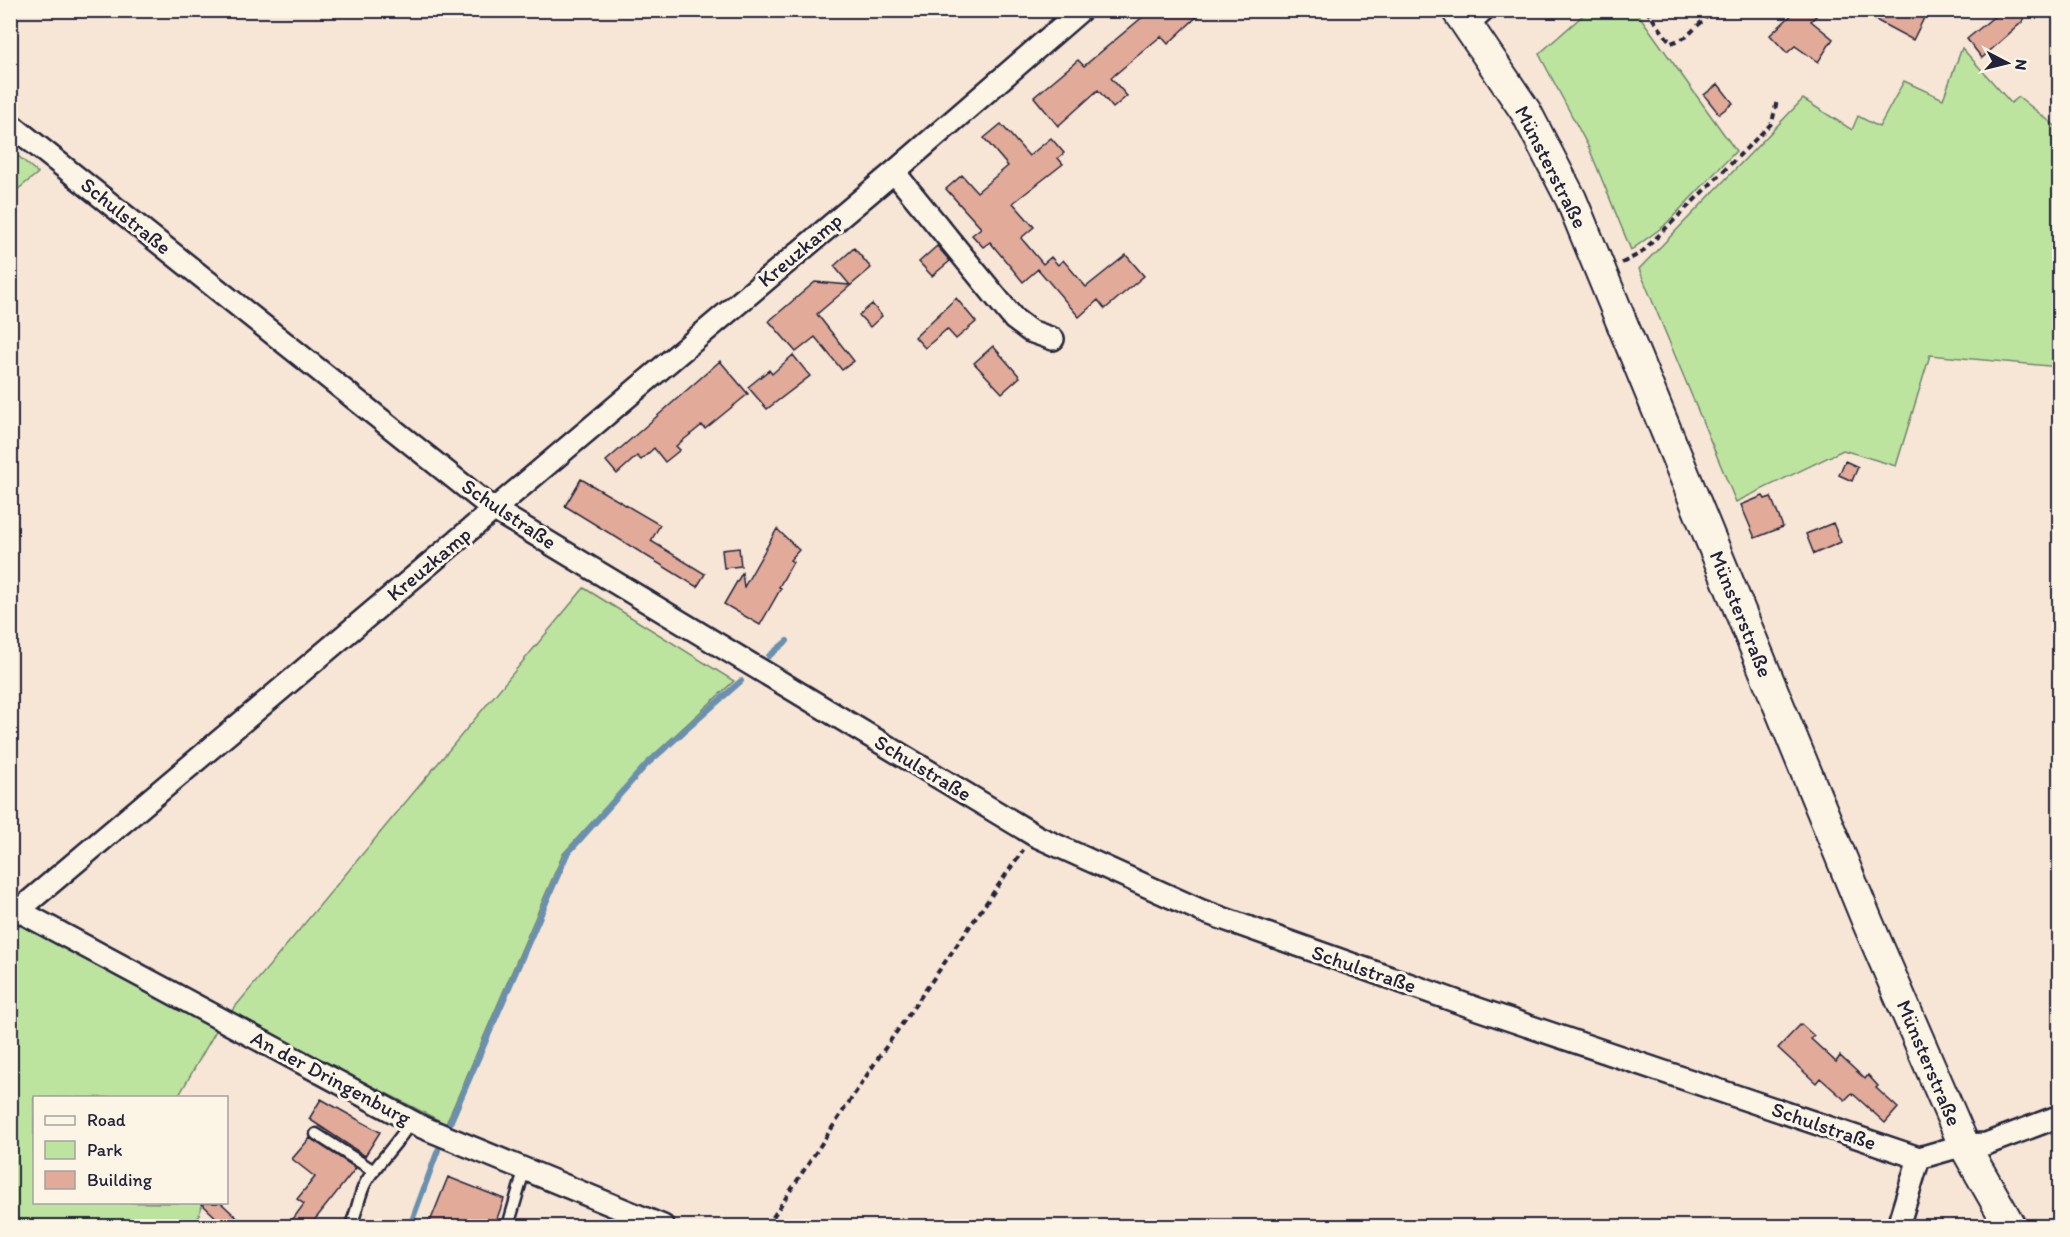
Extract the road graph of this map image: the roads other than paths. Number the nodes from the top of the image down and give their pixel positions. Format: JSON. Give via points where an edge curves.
{"nodes":[{"id":1,"x":1081,"y":10,"type":"edge"},
{"id":2,"x":1469,"y":15,"type":"edge"},
{"id":3,"x":10,"y":124,"type":"edge"},
{"id":4,"x":894,"y":172,"type":"junction"},
{"id":5,"x":1053,"y":339,"type":"dead end"},
{"id":6,"x":494,"y":509,"type":"junction"},
{"id":7,"x":15,"y":908,"type":"edge"},
{"id":8,"x":2060,"y":1116,"type":"edge"},
{"id":9,"x":411,"y":1121,"type":"junction"},
{"id":10,"x":316,"y":1134,"type":"dead end"},
{"id":11,"x":1964,"y":1145,"type":"junction"},
{"id":12,"x":1919,"y":1158,"type":"junction"},
{"id":13,"x":374,"y":1171,"type":"junction"},
{"id":14,"x":524,"y":1171,"type":"junction"},
{"id":15,"x":350,"y":1227,"type":"edge"},
{"id":16,"x":508,"y":1227,"type":"edge"},
{"id":17,"x":663,"y":1227,"type":"edge"},
{"id":18,"x":1898,"y":1227,"type":"edge"},
{"id":19,"x":2010,"y":1227,"type":"edge"}],
"edges":[{"from":1,"to":4,"type":"street","name":"Kreuzkamp"},
{"from":2,"to":11,"type":"main road","name":"Münsterstraße","via":[[1570,199]]},
{"from":3,"to":6,"type":"street","name":"Schulstraße"},
{"from":4,"to":5,"type":"street","via":[[1014,319],[1030,331]]},
{"from":4,"to":6,"type":"street","name":"Kreuzkamp"},
{"from":6,"to":7,"type":"street","name":"Kreuzkamp"},
{"from":6,"to":12,"type":"street","name":"Schulstraße","via":[[1036,836],[1202,911]]},
{"from":7,"to":9,"type":"street","name":"An der Dringenburg"},
{"from":8,"to":11,"type":"street","via":[[1986,1144]]},
{"from":9,"to":13,"type":"lane","via":[[400,1142]]},
{"from":9,"to":14,"type":"street","name":"An der Dringenburg"},
{"from":10,"to":13,"type":"lane"},
{"from":11,"to":12,"type":"street"},
{"from":11,"to":19,"type":"main road","name":"Münsterstraße"},
{"from":12,"to":18,"type":"street"},
{"from":13,"to":15,"type":"lane","via":[[359,1197],[358,1212]]},
{"from":14,"to":16,"type":"lane"},
{"from":14,"to":17,"type":"street","name":"An der Dringenburg"}]}
